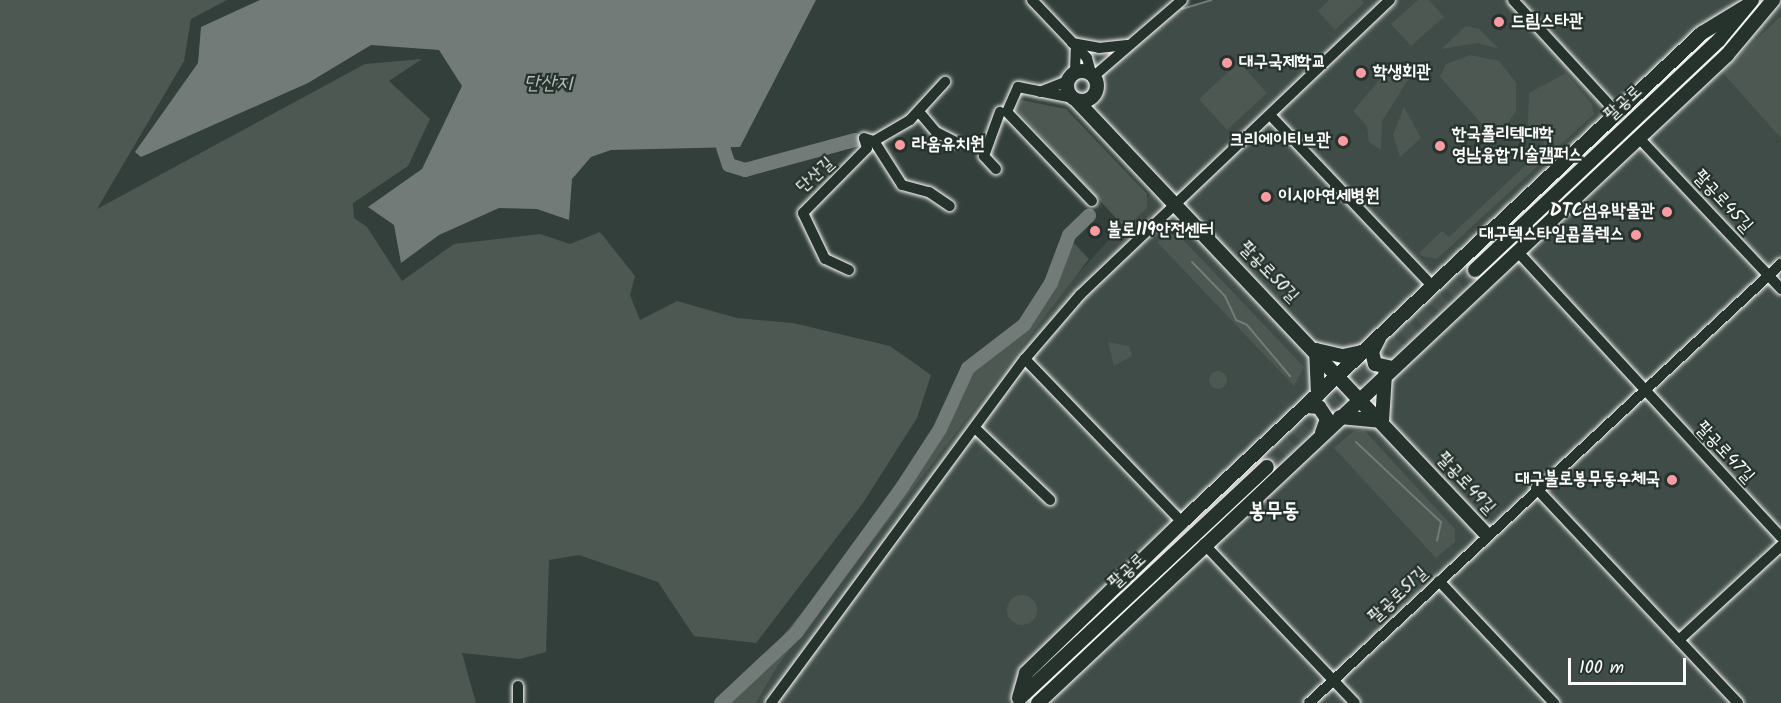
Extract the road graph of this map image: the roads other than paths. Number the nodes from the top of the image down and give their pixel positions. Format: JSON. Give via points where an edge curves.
{"nodes":[{"id":1,"x":1032,"y":0,"type":"edge"},
{"id":2,"x":1182,"y":0,"type":"edge"},
{"id":3,"x":1390,"y":0,"type":"edge"},
{"id":4,"x":1513,"y":0,"type":"edge"},
{"id":5,"x":1773,"y":0,"type":"edge"},
{"id":6,"x":1750,"y":8,"type":"edge"},
{"id":7,"x":1074,"y":45,"type":"junction"},
{"id":8,"x":1128,"y":45,"type":"junction"},
{"id":9,"x":1071,"y":76,"type":"junction"},
{"id":10,"x":1094,"y":80,"type":"junction"},
{"id":11,"x":945,"y":82,"type":"dead end"},
{"id":12,"x":1039,"y":92,"type":"junction"},
{"id":13,"x":1075,"y":99,"type":"junction"},
{"id":14,"x":1000,"y":112,"type":"dead end"},
{"id":15,"x":920,"y":113,"type":"junction"},
{"id":16,"x":1617,"y":113,"type":"junction"},
{"id":17,"x":1270,"y":114,"type":"junction"},
{"id":18,"x":1111,"y":130,"type":"junction"},
{"id":19,"x":1638,"y":137,"type":"junction"},
{"id":20,"x":874,"y":141,"type":"junction"},
{"id":21,"x":956,"y":142,"type":"dead end"},
{"id":22,"x":996,"y":169,"type":"dead end"},
{"id":23,"x":1092,"y":201,"type":"dead end"},
{"id":24,"x":1175,"y":202,"type":"junction"},
{"id":25,"x":950,"y":206,"type":"dead end"},
{"id":26,"x":1516,"y":251,"type":"junction"},
{"id":27,"x":1781,"y":264,"type":"edge"},
{"id":28,"x":849,"y":270,"type":"dead end"},
{"id":29,"x":1475,"y":270,"type":"tunnel mouth"},
{"id":30,"x":1769,"y":276,"type":"junction"},
{"id":31,"x":1433,"y":287,"type":"junction"},
{"id":32,"x":1781,"y":289,"type":"edge"},
{"id":33,"x":1380,"y":336,"type":"junction"},
{"id":34,"x":1316,"y":350,"type":"junction"},
{"id":35,"x":1362,"y":352,"type":"junction"},
{"id":36,"x":1025,"y":359,"type":"junction"},
{"id":37,"x":1389,"y":371,"type":"junction"},
{"id":38,"x":1340,"y":375,"type":"junction"},
{"id":39,"x":1644,"y":391,"type":"junction"},
{"id":40,"x":1356,"y":393,"type":"junction"},
{"id":41,"x":1318,"y":395,"type":"junction"},
{"id":42,"x":1306,"y":406,"type":"junction"},
{"id":43,"x":1340,"y":417,"type":"junction"},
{"id":44,"x":1382,"y":422,"type":"junction"},
{"id":45,"x":975,"y":428,"type":"junction"},
{"id":46,"x":1321,"y":435,"type":"junction"},
{"id":47,"x":1267,"y":467,"type":"tunnel mouth"},
{"id":48,"x":1536,"y":488,"type":"junction"},
{"id":49,"x":1050,"y":500,"type":"dead end"},
{"id":50,"x":1182,"y":522,"type":"junction"},
{"id":51,"x":1486,"y":534,"type":"junction"},
{"id":52,"x":1781,"y":537,"type":"edge"},
{"id":53,"x":1204,"y":544,"type":"junction"},
{"id":54,"x":1781,"y":546,"type":"edge"},
{"id":55,"x":1439,"y":581,"type":"junction"},
{"id":56,"x":1679,"y":639,"type":"junction"},
{"id":57,"x":1334,"y":681,"type":"junction"},
{"id":58,"x":518,"y":686,"type":"dead end"},
{"id":59,"x":1049,"y":689,"type":"junction"},
{"id":60,"x":1017,"y":701,"type":"edge"},
{"id":61,"x":518,"y":703,"type":"edge"},
{"id":62,"x":771,"y":703,"type":"edge"},
{"id":63,"x":1038,"y":703,"type":"edge"},
{"id":64,"x":1309,"y":703,"type":"edge"},
{"id":65,"x":1355,"y":703,"type":"edge"},
{"id":66,"x":1554,"y":703,"type":"edge"},
{"id":67,"x":1738,"y":703,"type":"edge"}],
"edges":[{"from":1,"to":7,"type":"street"},
{"from":2,"to":8,"type":"street"},
{"from":3,"to":17,"type":"street"},
{"from":4,"to":16,"type":"street"},
{"from":5,"to":6,"type":"main road"},
{"from":6,"to":16,"type":"main road","via":[[1702,33]]},
{"from":6,"to":19,"type":"main road","via":[[1727,55]]},
{"from":6,"to":29,"type":"main road","name":"팔공로"},
{"from":7,"to":8,"type":"street"},
{"from":7,"to":9,"type":"street"},
{"from":7,"to":10,"type":"street"},
{"from":8,"to":10,"type":"street"},
{"from":9,"to":10,"type":"main road"},
{"from":9,"to":12,"type":"street"},
{"from":9,"to":13,"type":"main road"},
{"from":10,"to":13,"type":"main road","via":[[1092,98]]},
{"from":10,"to":18,"type":"main road"},
{"from":11,"to":15,"type":"street","name":"단산길"},
{"from":12,"to":13,"type":"street"},
{"from":12,"to":23,"type":"street","via":[[1018,87],[1007,112]]},
{"from":13,"to":18,"type":"main road"},
{"from":14,"to":22,"type":"street","via":[[984,156]]},
{"from":15,"to":20,"type":"street","name":"단산길"},
{"from":15,"to":21,"type":"street","via":[[936,132]]},
{"from":16,"to":31,"type":"main road"},
{"from":17,"to":24,"type":"street"},
{"from":17,"to":31,"type":"street"},
{"from":18,"to":24,"type":"main road","name":"팔공로50길"},
{"from":19,"to":26,"type":"main road"},
{"from":19,"to":30,"type":"street","name":"팔공로45길"},
{"from":20,"to":25,"type":"street","via":[[902,185],[929,192]]},
{"from":20,"to":28,"type":"street","name":"단산길","via":[[864,138],[867,148],[802,213],[825,259]]},
{"from":24,"to":34,"type":"main road","name":"팔공로50길"},
{"from":24,"to":36,"type":"street","via":[[1080,295]]},
{"from":26,"to":37,"type":"main road"},
{"from":26,"to":39,"type":"street","name":"팔공로47길"},
{"from":27,"to":30,"type":"street"},
{"from":30,"to":32,"type":"street","name":"팔공로45길"},
{"from":30,"to":39,"type":"street"},
{"from":31,"to":33,"type":"main road"},
{"from":33,"to":35,"type":"main road"},
{"from":33,"to":37,"type":"main road","via":[[1372,352],[1375,364]]},
{"from":34,"to":35,"type":"main road","via":[[1343,356]]},
{"from":34,"to":38,"type":"main road","name":"팔공로50길"},
{"from":34,"to":41,"type":"main road"},
{"from":35,"to":38,"type":"main road"},
{"from":36,"to":45,"type":"street"},
{"from":36,"to":50,"type":"street"},
{"from":37,"to":40,"type":"main road"},
{"from":37,"to":44,"type":"main road"},
{"from":38,"to":40,"type":"main road","name":"팔공로50길"},
{"from":38,"to":41,"type":"main road"},
{"from":39,"to":48,"type":"street","name":"팔공로49길"},
{"from":39,"to":52,"type":"street","name":"팔공로47길"},
{"from":40,"to":43,"type":"main road"},
{"from":40,"to":44,"type":"main road","name":"팔공로49길"},
{"from":41,"to":42,"type":"main road"},
{"from":42,"to":46,"type":"main road","via":[[1319,407],[1327,419]]},
{"from":42,"to":50,"type":"main road"},
{"from":43,"to":44,"type":"main road"},
{"from":43,"to":46,"type":"main road"},
{"from":44,"to":51,"type":"main road","name":"팔공로49길"},
{"from":45,"to":49,"type":"street"},
{"from":45,"to":62,"type":"street"},
{"from":46,"to":53,"type":"main road"},
{"from":47,"to":60,"type":"main road","name":"팔공로"},
{"from":48,"to":51,"type":"street","name":"팔공로49길"},
{"from":48,"to":56,"type":"street"},
{"from":50,"to":60,"type":"main road","via":[[1026,673]]},
{"from":51,"to":55,"type":"street","name":"팔공로51길"},
{"from":53,"to":57,"type":"street"},
{"from":53,"to":59,"type":"main road"},
{"from":54,"to":56,"type":"street"},
{"from":55,"to":57,"type":"street","name":"팔공로51길"},
{"from":55,"to":66,"type":"street"},
{"from":56,"to":67,"type":"street"},
{"from":57,"to":64,"type":"street","name":"팔공로51길"},
{"from":57,"to":65,"type":"street"},
{"from":58,"to":61,"type":"street"},
{"from":59,"to":60,"type":"main road"},
{"from":59,"to":63,"type":"main road"}]}
